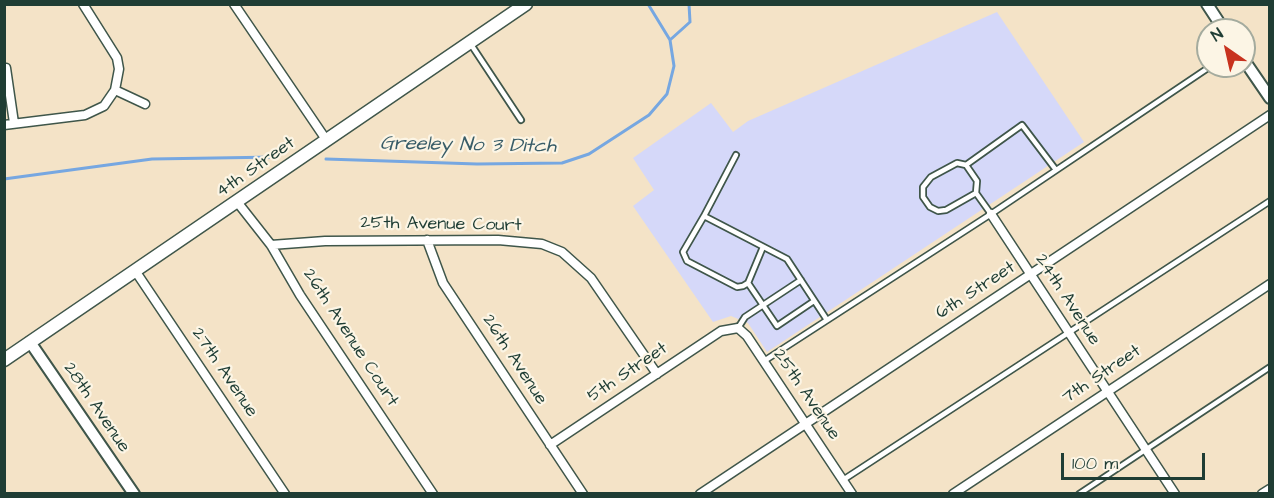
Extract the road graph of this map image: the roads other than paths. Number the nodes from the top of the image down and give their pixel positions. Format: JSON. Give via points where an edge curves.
{"nodes":[{"id":1,"x":83,"y":4,"type":"edge"},
{"id":2,"x":234,"y":4,"type":"edge"},
{"id":3,"x":526,"y":4,"type":"edge"},
{"id":4,"x":1207,"y":4,"type":"edge"},
{"id":5,"x":1216,"y":18,"type":"edge"},
{"id":6,"x":470,"y":43,"type":"junction"},
{"id":7,"x":6,"y":68,"type":"dead end"},
{"id":8,"x":1196,"y":76,"type":"edge"},
{"id":9,"x":1256,"y":78,"type":"edge"},
{"id":10,"x":115,"y":90,"type":"junction"},
{"id":11,"x":1269,"y":98,"type":"edge"},
{"id":12,"x":145,"y":104,"type":"dead end"},
{"id":13,"x":1269,"y":115,"type":"edge"},
{"id":14,"x":521,"y":120,"type":"dead end"},
{"id":15,"x":14,"y":123,"type":"junction"},
{"id":16,"x":4,"y":125,"type":"edge"},
{"id":17,"x":327,"y":141,"type":"junction"},
{"id":18,"x":736,"y":154,"type":"dead end"},
{"id":19,"x":966,"y":165,"type":"junction"},
{"id":20,"x":1056,"y":170,"type":"junction"},
{"id":21,"x":976,"y":193,"type":"junction"},
{"id":22,"x":1269,"y":201,"type":"edge"},
{"id":23,"x":238,"y":203,"type":"junction"},
{"id":24,"x":991,"y":214,"type":"junction"},
{"id":25,"x":704,"y":216,"type":"junction"},
{"id":26,"x":427,"y":240,"type":"junction"},
{"id":27,"x":271,"y":245,"type":"junction"},
{"id":28,"x":763,"y":247,"type":"junction"},
{"id":29,"x":136,"y":272,"type":"junction"},
{"id":30,"x":1030,"y":274,"type":"junction"},
{"id":31,"x":801,"y":280,"type":"junction"},
{"id":32,"x":748,"y":283,"type":"junction"},
{"id":33,"x":1269,"y":284,"type":"edge"},
{"id":34,"x":814,"y":301,"type":"junction"},
{"id":35,"x":763,"y":305,"type":"junction"},
{"id":36,"x":826,"y":320,"type":"junction"},
{"id":37,"x":738,"y":328,"type":"junction"},
{"id":38,"x":1069,"y":332,"type":"junction"},
{"id":39,"x":30,"y":342,"type":"junction"},
{"id":40,"x":4,"y":360,"type":"edge"},
{"id":41,"x":764,"y":361,"type":"junction"},
{"id":42,"x":1269,"y":367,"type":"edge"},
{"id":43,"x":657,"y":374,"type":"junction"},
{"id":44,"x":1108,"y":391,"type":"junction"},
{"id":45,"x":805,"y":423,"type":"junction"},
{"id":46,"x":550,"y":445,"type":"junction"},
{"id":47,"x":1146,"y":449,"type":"junction"},
{"id":48,"x":843,"y":480,"type":"junction"},
{"id":49,"x":1269,"y":489,"type":"edge"},
{"id":50,"x":134,"y":494,"type":"edge"},
{"id":51,"x":285,"y":494,"type":"edge"},
{"id":52,"x":432,"y":494,"type":"edge"},
{"id":53,"x":583,"y":494,"type":"edge"},
{"id":54,"x":700,"y":494,"type":"edge"},
{"id":55,"x":852,"y":494,"type":"edge"},
{"id":56,"x":954,"y":494,"type":"edge"},
{"id":57,"x":1078,"y":494,"type":"edge"},
{"id":58,"x":1175,"y":494,"type":"edge"},
{"id":59,"x":1262,"y":494,"type":"edge"}],
"edges":[{"from":1,"to":10,"type":"street","via":[[117,58]]},
{"from":2,"to":17,"type":"street"},
{"from":3,"to":6,"type":"main road","name":"4th Street"},
{"from":4,"to":5,"type":"street"},
{"from":6,"to":14,"type":"lane"},
{"from":6,"to":17,"type":"main road","name":"4th Street"},
{"from":7,"to":15,"type":"street"},
{"from":8,"to":20,"type":"lane"},
{"from":9,"to":11,"type":"street"},
{"from":10,"to":12,"type":"street"},
{"from":10,"to":15,"type":"street","via":[[104,106],[85,115]]},
{"from":13,"to":30,"type":"street","name":"6th Street"},
{"from":15,"to":16,"type":"street"},
{"from":17,"to":23,"type":"main road","name":"4th Street"},
{"from":18,"to":25,"type":"lane"},
{"from":19,"to":20,"type":"lane","via":[[1022,125]]},
{"from":19,"to":21,"type":"lane","via":[[977,182]]},
{"from":19,"to":21,"type":"lane","via":[[957,163],[932,177],[923,187],[923,197],[938,211]]},
{"from":20,"to":24,"type":"lane"},
{"from":21,"to":24,"type":"lane"},
{"from":22,"to":38,"type":"lane"},
{"from":23,"to":27,"type":"street","name":"26th Avenue Court"},
{"from":23,"to":29,"type":"main road","name":"4th Street"},
{"from":24,"to":30,"type":"street","name":"24th Avenue"},
{"from":24,"to":36,"type":"lane"},
{"from":25,"to":28,"type":"lane"},
{"from":25,"to":32,"type":"lane","via":[[683,252],[687,261],[736,287]]},
{"from":26,"to":27,"type":"street","name":"25th Avenue Court"},
{"from":26,"to":43,"type":"street","name":"25th Avenue Court","via":[[523,241],[562,252],[591,278]]},
{"from":26,"to":46,"type":"street","name":"26th Avenue","via":[[444,282]]},
{"from":27,"to":52,"type":"street","name":"26th Avenue Court"},
{"from":28,"to":31,"type":"lane","via":[[787,259]]},
{"from":28,"to":32,"type":"lane"},
{"from":29,"to":39,"type":"main road","name":"4th Street"},
{"from":29,"to":51,"type":"street","name":"27th Avenue"},
{"from":30,"to":38,"type":"street","name":"24th Avenue"},
{"from":30,"to":45,"type":"street","name":"6th Street"},
{"from":31,"to":34,"type":"lane"},
{"from":31,"to":35,"type":"lane"},
{"from":32,"to":35,"type":"lane"},
{"from":33,"to":44,"type":"street","name":"7th Street"},
{"from":34,"to":35,"type":"lane","via":[[777,326]]},
{"from":34,"to":36,"type":"lane"},
{"from":35,"to":37,"type":"lane","via":[[745,316]]},
{"from":36,"to":41,"type":"lane"},
{"from":37,"to":41,"type":"street","name":"25th Avenue"},
{"from":37,"to":43,"type":"street","name":"5th Street","via":[[725,330]]},
{"from":38,"to":44,"type":"street","name":"24th Avenue"},
{"from":38,"to":48,"type":"lane"},
{"from":39,"to":40,"type":"main road","name":"4th Street"},
{"from":39,"to":50,"type":"street","name":"28th Avenue"},
{"from":41,"to":45,"type":"street","name":"25th Avenue"},
{"from":42,"to":47,"type":"lane"},
{"from":43,"to":46,"type":"street","name":"5th Street"},
{"from":44,"to":47,"type":"street","name":"24th Avenue"},
{"from":44,"to":56,"type":"street","name":"7th Street"},
{"from":45,"to":48,"type":"street","name":"25th Avenue"},
{"from":45,"to":54,"type":"street","name":"6th Street"},
{"from":46,"to":53,"type":"street","name":"26th Avenue"},
{"from":47,"to":57,"type":"lane"},
{"from":47,"to":58,"type":"street","name":"24th Avenue"},
{"from":48,"to":55,"type":"street","name":"25th Avenue"},
{"from":49,"to":59,"type":"street"}]}
